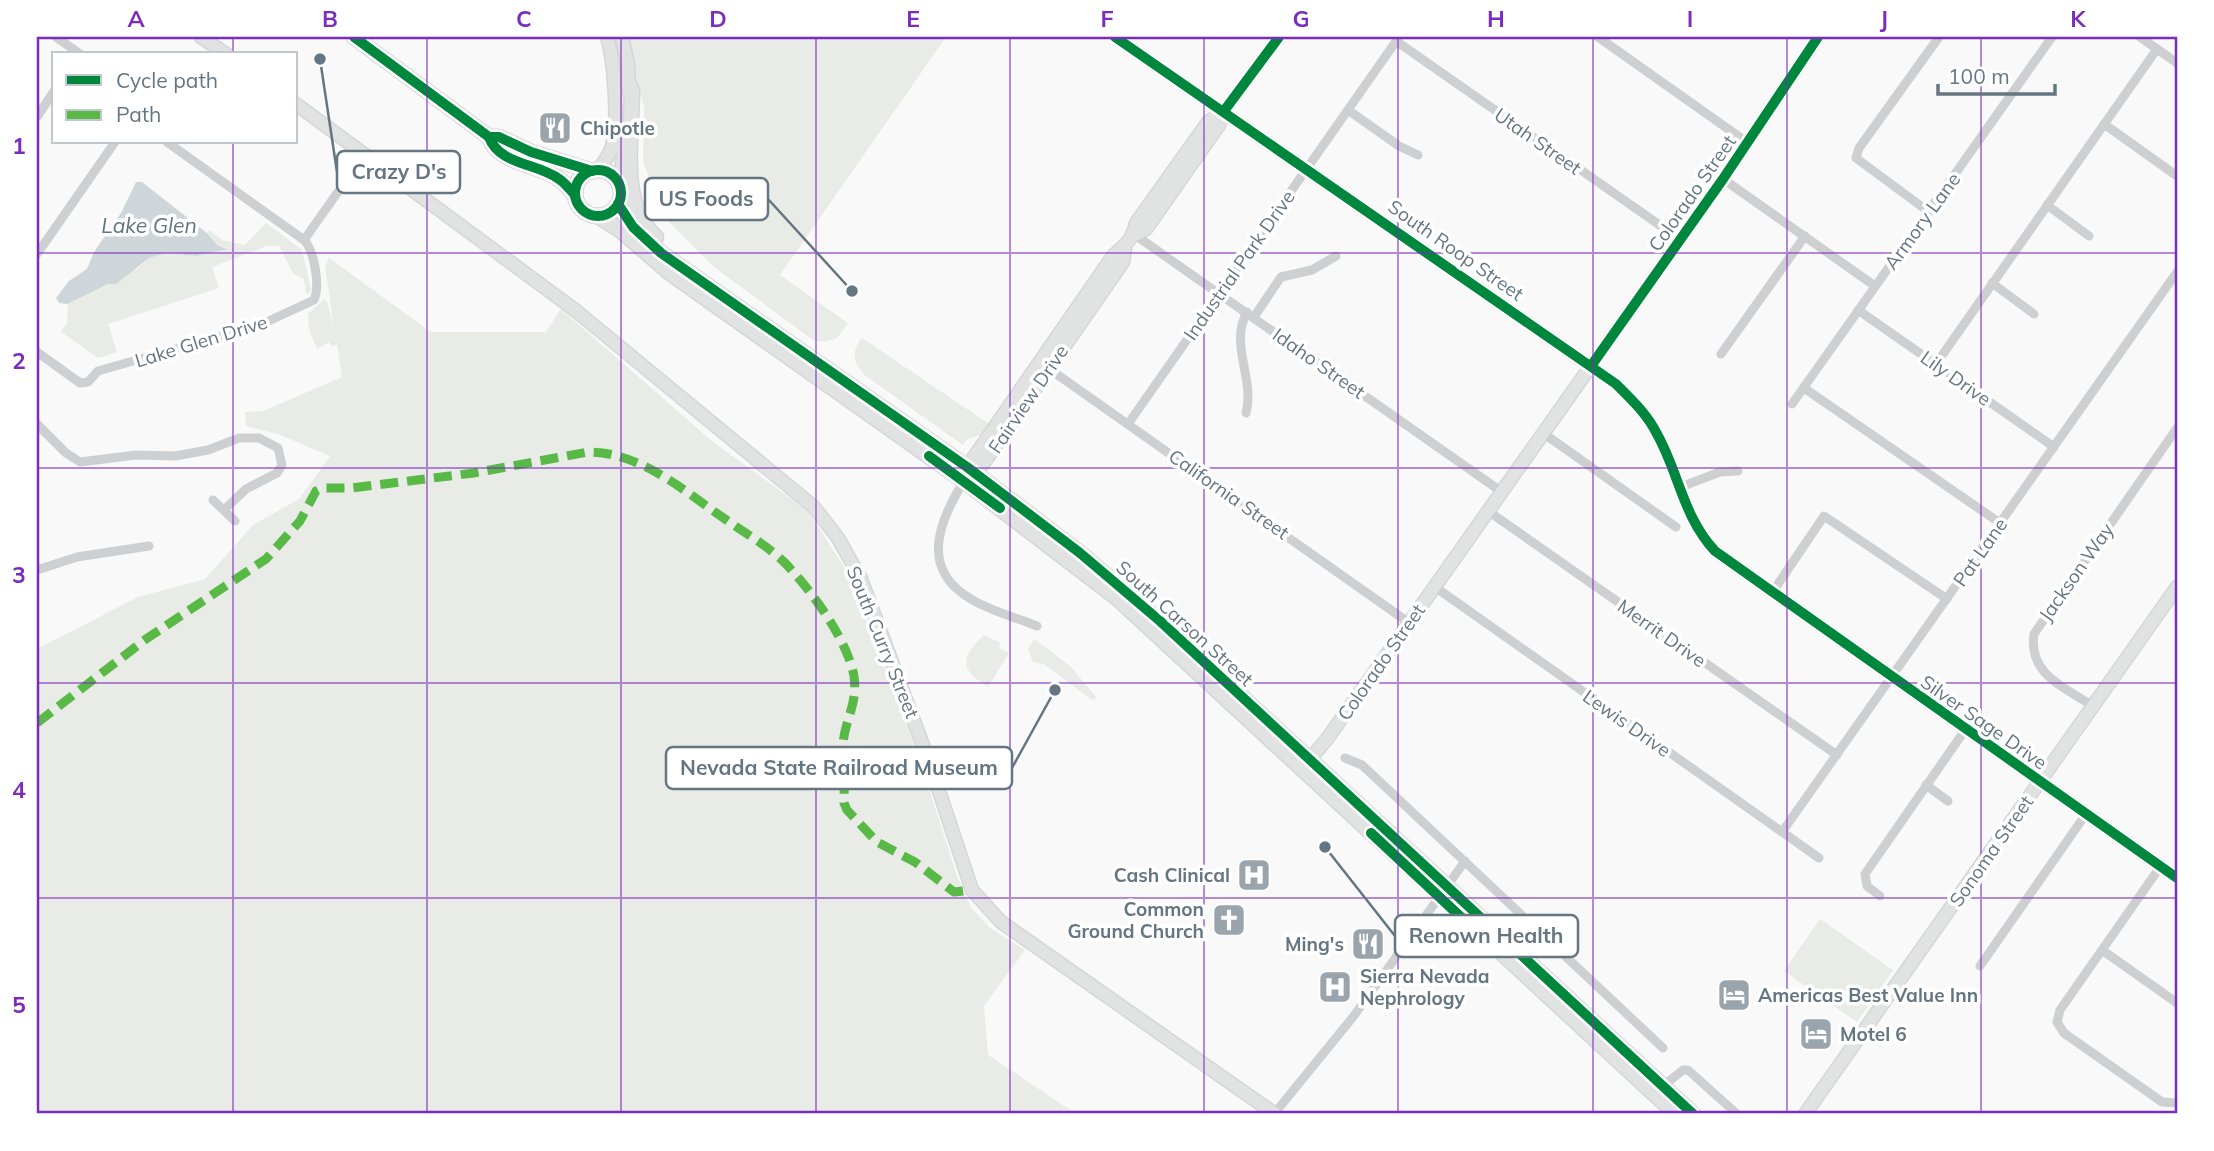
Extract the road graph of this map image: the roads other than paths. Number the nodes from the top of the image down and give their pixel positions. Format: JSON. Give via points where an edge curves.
{"nodes":[{"id":1,"x":56,"y":37,"type":"edge"},
{"id":2,"x":201,"y":37,"type":"edge"},
{"id":3,"x":354,"y":37,"type":"edge"},
{"id":4,"x":607,"y":37,"type":"edge"},
{"id":5,"x":622,"y":37,"type":"edge"},
{"id":6,"x":1115,"y":37,"type":"edge"},
{"id":7,"x":1279,"y":37,"type":"edge"},
{"id":8,"x":1598,"y":37,"type":"edge"},
{"id":9,"x":1818,"y":37,"type":"edge"},
{"id":10,"x":1939,"y":37,"type":"edge"},
{"id":11,"x":2052,"y":37,"type":"edge"},
{"id":12,"x":2140,"y":37,"type":"edge"},
{"id":13,"x":1398,"y":39,"type":"edge"},
{"id":14,"x":1132,"y":41,"type":"edge"},
{"id":15,"x":2157,"y":49,"type":"junction"},
{"id":16,"x":76,"y":52,"type":"edge"},
{"id":17,"x":223,"y":52,"type":"edge"},
{"id":18,"x":2177,"y":63,"type":"edge"},
{"id":19,"x":629,"y":84,"type":"junction"},
{"id":20,"x":52,"y":94,"type":"edge"},
{"id":21,"x":298,"y":106,"type":"edge"},
{"id":22,"x":1348,"y":110,"type":"junction"},
{"id":23,"x":1224,"y":111,"type":"junction"},
{"id":24,"x":37,"y":117,"type":"edge"},
{"id":25,"x":2104,"y":124,"type":"junction"},
{"id":26,"x":489,"y":137,"type":"junction"},
{"id":27,"x":1748,"y":143,"type":"junction"},
{"id":28,"x":114,"y":144,"type":"edge"},
{"id":29,"x":170,"y":144,"type":"edge"},
{"id":30,"x":501,"y":153,"type":"junction"},
{"id":31,"x":364,"y":155,"type":"junction"},
{"id":32,"x":1418,"y":155,"type":"dead end"},
{"id":33,"x":550,"y":158,"type":"junction"},
{"id":34,"x":1307,"y":167,"type":"junction"},
{"id":35,"x":595,"y":170,"type":"junction"},
{"id":36,"x":2177,"y":176,"type":"edge"},
{"id":37,"x":1723,"y":179,"type":"junction"},
{"id":38,"x":620,"y":185,"type":"junction"},
{"id":39,"x":575,"y":195,"type":"junction"},
{"id":40,"x":618,"y":204,"type":"junction"},
{"id":41,"x":2047,"y":205,"type":"junction"},
{"id":42,"x":1930,"y":212,"type":"junction"},
{"id":43,"x":598,"y":216,"type":"junction"},
{"id":44,"x":1135,"y":235,"type":"junction"},
{"id":45,"x":1805,"y":236,"type":"junction"},
{"id":46,"x":2089,"y":236,"type":"dead end"},
{"id":47,"x":304,"y":240,"type":"junction"},
{"id":48,"x":1681,"y":240,"type":"junction"},
{"id":49,"x":1125,"y":249,"type":"junction"},
{"id":50,"x":37,"y":254,"type":"edge"},
{"id":51,"x":1336,"y":256,"type":"dead end"},
{"id":52,"x":2177,"y":272,"type":"edge"},
{"id":53,"x":1992,"y":283,"type":"junction"},
{"id":54,"x":1875,"y":286,"type":"junction"},
{"id":55,"x":1219,"y":293,"type":"junction"},
{"id":56,"x":722,"y":297,"type":"junction"},
{"id":57,"x":1858,"y":310,"type":"junction"},
{"id":58,"x":2034,"y":314,"type":"dead end"},
{"id":59,"x":1250,"y":315,"type":"junction"},
{"id":60,"x":37,"y":352,"type":"edge"},
{"id":61,"x":1721,"y":354,"type":"dead end"},
{"id":62,"x":1936,"y":364,"type":"junction"},
{"id":63,"x":1591,"y":366,"type":"junction"},
{"id":64,"x":1048,"y":368,"type":"junction"},
{"id":65,"x":823,"y":374,"type":"junction"},
{"id":66,"x":1804,"y":388,"type":"junction"},
{"id":67,"x":1792,"y":404,"type":"dead end"},
{"id":68,"x":1246,"y":413,"type":"dead end"},
{"id":69,"x":37,"y":424,"type":"edge"},
{"id":70,"x":1128,"y":424,"type":"junction"},
{"id":71,"x":2177,"y":428,"type":"edge"},
{"id":72,"x":1543,"y":433,"type":"junction"},
{"id":73,"x":2054,"y":447,"type":"junction"},
{"id":74,"x":1738,"y":471,"type":"dead end"},
{"id":75,"x":969,"y":474,"type":"junction"},
{"id":76,"x":1678,"y":488,"type":"junction"},
{"id":77,"x":1502,"y":492,"type":"junction"},
{"id":78,"x":213,"y":499,"type":"dead end"},
{"id":79,"x":224,"y":510,"type":"junction"},
{"id":80,"x":1488,"y":511,"type":"junction"},
{"id":81,"x":235,"y":521,"type":"dead end"},
{"id":82,"x":2000,"y":523,"type":"junction"},
{"id":83,"x":1676,"y":527,"type":"dead end"},
{"id":84,"x":149,"y":545,"type":"dead end"},
{"id":85,"x":1713,"y":549,"type":"joint"},
{"id":86,"x":37,"y":570,"type":"edge"},
{"id":87,"x":1435,"y":587,"type":"junction"},
{"id":88,"x":2177,"y":587,"type":"edge"},
{"id":89,"x":1772,"y":593,"type":"junction"},
{"id":90,"x":1947,"y":599,"type":"junction"},
{"id":91,"x":1408,"y":622,"type":"junction"},
{"id":92,"x":1037,"y":626,"type":"dead end"},
{"id":93,"x":1892,"y":677,"type":"junction"},
{"id":94,"x":2093,"y":706,"type":"junction"},
{"id":95,"x":1965,"y":730,"type":"junction"},
{"id":96,"x":1837,"y":755,"type":"junction"},
{"id":97,"x":1345,"y":758,"type":"dead end"},
{"id":98,"x":1306,"y":764,"type":"junction"},
{"id":99,"x":2040,"y":782,"type":"junction"},
{"id":100,"x":1926,"y":785,"type":"junction"},
{"id":101,"x":1948,"y":801,"type":"dead end"},
{"id":102,"x":2086,"y":814,"type":"junction"},
{"id":103,"x":1782,"y":832,"type":"junction"},
{"id":104,"x":1819,"y":858,"type":"dead end"},
{"id":105,"x":1465,"y":861,"type":"junction"},
{"id":106,"x":2160,"y":867,"type":"junction"},
{"id":107,"x":2177,"y":878,"type":"edge"},
{"id":108,"x":1442,"y":891,"type":"junction"},
{"id":109,"x":1880,"y":896,"type":"dead end"},
{"id":110,"x":2102,"y":950,"type":"junction"},
{"id":111,"x":1980,"y":966,"type":"dead end"},
{"id":112,"x":2177,"y":1003,"type":"edge"},
{"id":113,"x":1662,"y":1048,"type":"dead end"},
{"id":114,"x":1657,"y":1089,"type":"junction"},
{"id":115,"x":2177,"y":1103,"type":"edge"},
{"id":116,"x":1274,"y":1114,"type":"edge"},
{"id":117,"x":1676,"y":1114,"type":"edge"},
{"id":118,"x":1693,"y":1114,"type":"edge"},
{"id":119,"x":1737,"y":1114,"type":"edge"},
{"id":120,"x":1805,"y":1114,"type":"edge"}],
"edges":[{"from":1,"to":16,"type":"street"},
{"from":2,"to":17,"type":"street"},
{"from":3,"to":26,"type":"main road"},
{"from":4,"to":35,"type":"street","via":[[614,137],[608,156]]},
{"from":5,"to":19,"type":"street"},
{"from":6,"to":14,"type":"street","name":"South Roop Street"},
{"from":7,"to":23,"type":"street","name":"Fairview Drive"},
{"from":8,"to":27,"type":"street"},
{"from":9,"to":27,"type":"street","name":"Colorado Street"},
{"from":10,"to":42,"type":"street","via":[[1857,152],[1858,161]]},
{"from":11,"to":42,"type":"street","name":"Armory Lane"},
{"from":12,"to":15,"type":"street"},
{"from":13,"to":22,"type":"street","name":"Industrial Park Drive"},
{"from":13,"to":48,"type":"street","name":"Utah Street"},
{"from":14,"to":23,"type":"street","name":"South Roop Street"},
{"from":15,"to":18,"type":"street"},
{"from":15,"to":25,"type":"street"},
{"from":19,"to":38,"type":"street"},
{"from":19,"to":56,"type":"main road","via":[[634,208],[651,233]]},
{"from":20,"to":24,"type":"street"},
{"from":21,"to":31,"type":"street","name":"South Curry Street"},
{"from":22,"to":32,"type":"street"},
{"from":22,"to":34,"type":"street","name":"Industrial Park Drive"},
{"from":23,"to":34,"type":"street","name":"South Roop Street"},
{"from":23,"to":44,"type":"street","name":"Fairview Drive","via":[[1220,125],[1157,214]]},
{"from":25,"to":36,"type":"street"},
{"from":25,"to":41,"type":"street"},
{"from":26,"to":30,"type":"main road"},
{"from":26,"to":33,"type":"main road"},
{"from":27,"to":37,"type":"street","name":"Colorado Street"},
{"from":28,"to":50,"type":"street"},
{"from":29,"to":47,"type":"street"},
{"from":30,"to":33,"type":"main road","via":[[509,149],[533,158]]},
{"from":30,"to":39,"type":"main road","via":[[552,175]]},
{"from":31,"to":47,"type":"street"},
{"from":31,"to":116,"type":"street","name":"South Curry Street","via":[[575,310],[809,502],[838,538],[861,579],[979,901],[1001,922]]},
{"from":33,"to":35,"type":"main road"},
{"from":34,"to":55,"type":"street","name":"Industrial Park Drive"},
{"from":34,"to":63,"type":"street","name":"South Roop Street"},
{"from":35,"to":38,"type":"main road","via":[[612,174]]},
{"from":35,"to":39,"type":"main road","via":[[581,177]]},
{"from":37,"to":45,"type":"street"},
{"from":37,"to":48,"type":"street","name":"Colorado Street"},
{"from":38,"to":40,"type":"main road"},
{"from":39,"to":43,"type":"main road","via":[[582,210]]},
{"from":40,"to":43,"type":"main road","via":[[610,213]]},
{"from":40,"to":56,"type":"main road","name":"South Carson Street","via":[[647,241]]},
{"from":41,"to":46,"type":"street"},
{"from":41,"to":53,"type":"street"},
{"from":42,"to":54,"type":"street","name":"Armory Lane"},
{"from":43,"to":65,"type":"main road","name":"South Carson Street","via":[[670,273]]},
{"from":44,"to":49,"type":"street","name":"Fairview Drive"},
{"from":44,"to":55,"type":"street","name":"Idaho Street"},
{"from":45,"to":54,"type":"street"},
{"from":45,"to":61,"type":"street"},
{"from":47,"to":60,"type":"street","name":"Lake Glen Drive","via":[[310,246],[316,297],[272,320],[98,371],[88,382],[80,383]]},
{"from":48,"to":63,"type":"street","name":"Colorado Street"},
{"from":49,"to":64,"type":"street","name":"Fairview Drive","via":[[1123,262]]},
{"from":49,"to":75,"type":"street","name":"Fairview Drive","via":[[1114,256]]},
{"from":51,"to":59,"type":"street","via":[[1312,270],[1281,277]]},
{"from":52,"to":73,"type":"street","name":"Pat Lane"},
{"from":53,"to":58,"type":"street"},
{"from":53,"to":62,"type":"street"},
{"from":54,"to":57,"type":"street","name":"Armory Lane"},
{"from":55,"to":59,"type":"street","name":"Idaho Street"},
{"from":55,"to":70,"type":"street","name":"Industrial Park Drive"},
{"from":56,"to":65,"type":"main road","name":"South Carson Street"},
{"from":57,"to":62,"type":"street","name":"Lily Drive"},
{"from":57,"to":66,"type":"street","name":"Armory Lane"},
{"from":59,"to":68,"type":"street","via":[[1239,335],[1248,389]]},
{"from":59,"to":77,"type":"street","name":"Idaho Street"},
{"from":62,"to":73,"type":"street","name":"Lily Drive"},
{"from":63,"to":72,"type":"street","name":"Colorado Street"},
{"from":63,"to":76,"type":"street","name":"South Roop Street","via":[[1648,417]]},
{"from":64,"to":70,"type":"street","name":"California Street"},
{"from":64,"to":75,"type":"street","name":"Fairview Drive"},
{"from":65,"to":75,"type":"main road","name":"South Carson Street"},
{"from":66,"to":67,"type":"street","name":"Armory Lane"},
{"from":66,"to":82,"type":"street"},
{"from":69,"to":79,"type":"street","via":[[80,462],[175,456],[251,437],[271,442],[282,458],[277,473],[246,489]]},
{"from":70,"to":91,"type":"street","name":"California Street"},
{"from":71,"to":94,"type":"street","name":"Jackson Way","via":[[2034,634],[2034,659],[2041,670]]},
{"from":72,"to":77,"type":"street","name":"Colorado Street"},
{"from":72,"to":83,"type":"street"},
{"from":73,"to":82,"type":"street","name":"Pat Lane"},
{"from":74,"to":76,"type":"street","via":[[1720,472]]},
{"from":75,"to":92,"type":"street","via":[[940,528],[938,551],[945,573],[971,600]]},
{"from":75,"to":98,"type":"main road","name":"South Carson Street"},
{"from":76,"to":85,"type":"street","name":"South Roop Street","via":[[1699,532]]},
{"from":77,"to":80,"type":"street","name":"Colorado Street"},
{"from":78,"to":79,"type":"street"},
{"from":79,"to":81,"type":"street"},
{"from":80,"to":87,"type":"street","name":"Colorado Street"},
{"from":80,"to":96,"type":"street","name":"Merrit Drive"},
{"from":82,"to":90,"type":"street","name":"Pat Lane"},
{"from":84,"to":86,"type":"street","via":[[76,557]]},
{"from":85,"to":89,"type":"street","name":"Silver Sage Drive"},
{"from":87,"to":91,"type":"street","name":"Colorado Street"},
{"from":87,"to":103,"type":"street","name":"Lewis Drive"},
{"from":88,"to":94,"type":"street","name":"Sonoma Street"},
{"from":89,"to":90,"type":"street","via":[[1824,516]]},
{"from":89,"to":93,"type":"street","name":"Silver Sage Drive"},
{"from":90,"to":93,"type":"street","name":"Pat Lane"},
{"from":91,"to":98,"type":"street","name":"Colorado Street"},
{"from":93,"to":95,"type":"street","name":"Silver Sage Drive"},
{"from":93,"to":96,"type":"street","name":"Pat Lane"},
{"from":94,"to":99,"type":"street","name":"Sonoma Street"},
{"from":95,"to":99,"type":"street","name":"Silver Sage Drive"},
{"from":95,"to":100,"type":"street"},
{"from":96,"to":103,"type":"street","name":"Pat Lane"},
{"from":97,"to":105,"type":"street","via":[[1362,765]]},
{"from":98,"to":108,"type":"main road","name":"South Carson Street"},
{"from":99,"to":102,"type":"street","name":"Silver Sage Drive"},
{"from":99,"to":120,"type":"street","name":"Sonoma Street"},
{"from":100,"to":101,"type":"street"},
{"from":100,"to":109,"type":"street","via":[[1865,874],[1867,886]]},
{"from":102,"to":106,"type":"street","name":"Silver Sage Drive"},
{"from":102,"to":111,"type":"street"},
{"from":103,"to":104,"type":"street","name":"Lewis Drive"},
{"from":105,"to":108,"type":"street"},
{"from":105,"to":113,"type":"street"},
{"from":106,"to":107,"type":"street","name":"Silver Sage Drive"},
{"from":106,"to":110,"type":"street"},
{"from":108,"to":114,"type":"main road","name":"South Carson Street"},
{"from":108,"to":116,"type":"street","via":[[1353,1017]]},
{"from":110,"to":112,"type":"street"},
{"from":110,"to":115,"type":"street","via":[[2060,1010],[2059,1028],[2162,1102]]},
{"from":114,"to":117,"type":"main road","name":"South Carson Street"},
{"from":114,"to":118,"type":"main road","name":"South Carson Street"},
{"from":114,"to":119,"type":"street","via":[[1688,1070]]}]}
